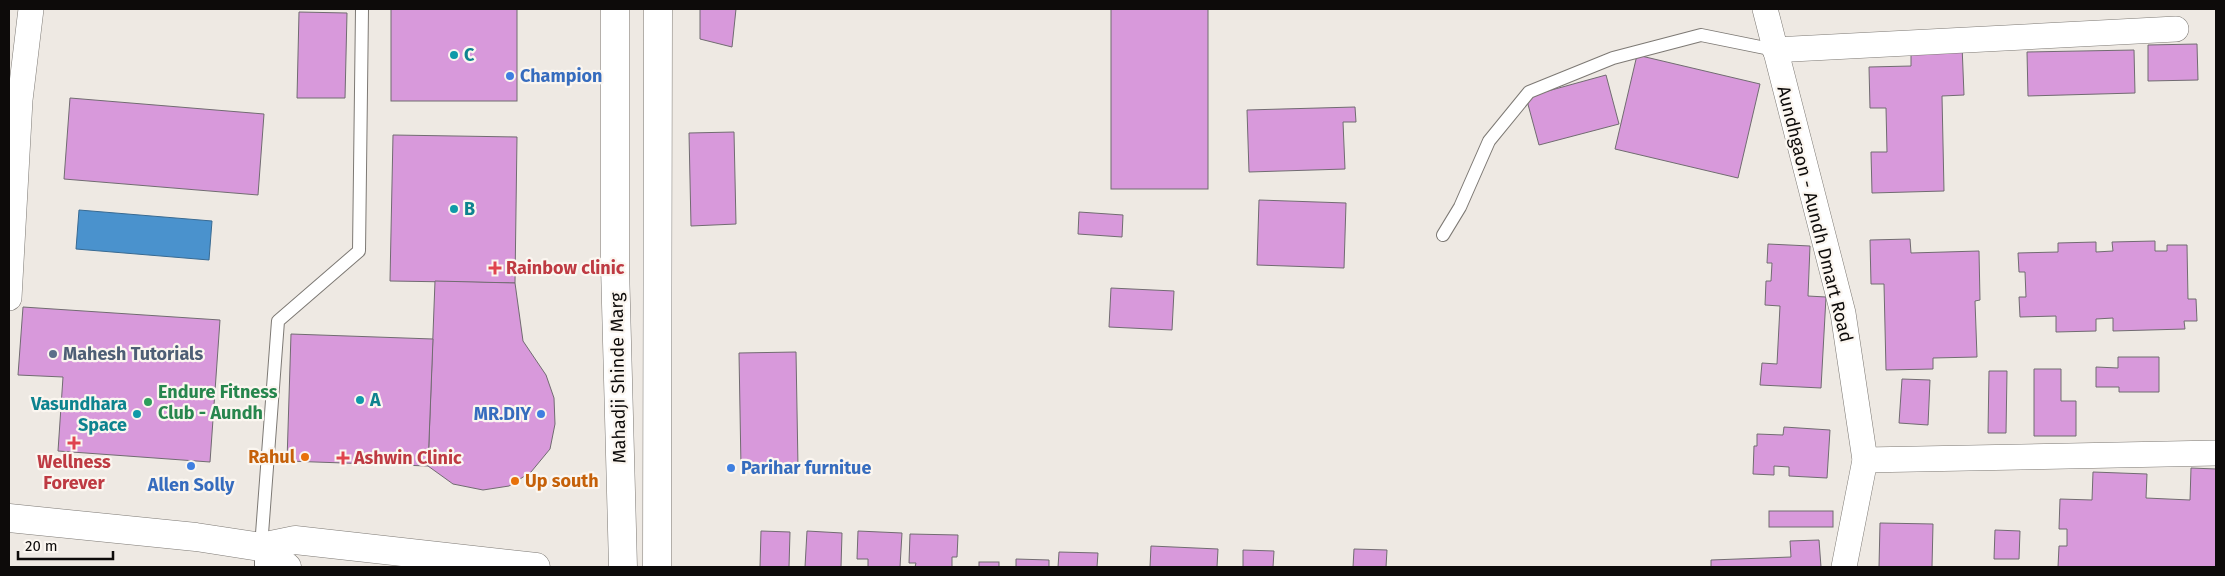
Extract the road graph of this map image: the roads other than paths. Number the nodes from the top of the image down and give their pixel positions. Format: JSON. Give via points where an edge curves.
{"nodes":[{"id":1,"x":31,"y":9,"type":"edge"},
{"id":2,"x":362,"y":9,"type":"edge"},
{"id":3,"x":615,"y":9,"type":"edge"},
{"id":4,"x":658,"y":9,"type":"edge"},
{"id":5,"x":1765,"y":9,"type":"edge"},
{"id":6,"x":2176,"y":29,"type":"dead end"},
{"id":7,"x":1774,"y":50,"type":"junction"},
{"id":8,"x":1443,"y":235,"type":"dead end"},
{"id":9,"x":9,"y":298,"type":"edge"},
{"id":10,"x":2216,"y":453,"type":"edge"},
{"id":11,"x":1865,"y":460,"type":"junction"},
{"id":12,"x":9,"y":518,"type":"edge"},
{"id":13,"x":261,"y":557,"type":"edge"},
{"id":14,"x":287,"y":567,"type":"edge"},
{"id":15,"x":536,"y":567,"type":"edge"},
{"id":16,"x":622,"y":567,"type":"edge"},
{"id":17,"x":657,"y":567,"type":"edge"},
{"id":18,"x":1844,"y":567,"type":"edge"}],
"edges":[{"from":1,"to":9,"type":"street","via":[[20,100]]},
{"from":2,"to":13,"type":"lane","via":[[359,251],[278,321]]},
{"from":3,"to":16,"type":"main road","name":"Mahadji Shinde Marg","via":[[615,266]]},
{"from":4,"to":17,"type":"main road"},
{"from":5,"to":7,"type":"street","name":"Aundhgaon - Aundh Dmart Road"},
{"from":6,"to":7,"type":"street"},
{"from":7,"to":8,"type":"lane","via":[[1701,35],[1613,58],[1529,92],[1489,141],[1460,207]]},
{"from":7,"to":11,"type":"street","name":"Aundhgaon - Aundh Dmart Road","via":[[1843,313]]},
{"from":10,"to":11,"type":"street"},
{"from":11,"to":18,"type":"street","name":"Aundhgaon - Aundh Dmart Road"},
{"from":12,"to":13,"type":"main road","via":[[196,537]]},
{"from":13,"to":14,"type":"main road"},
{"from":13,"to":15,"type":"main road","via":[[295,540]]}]}
